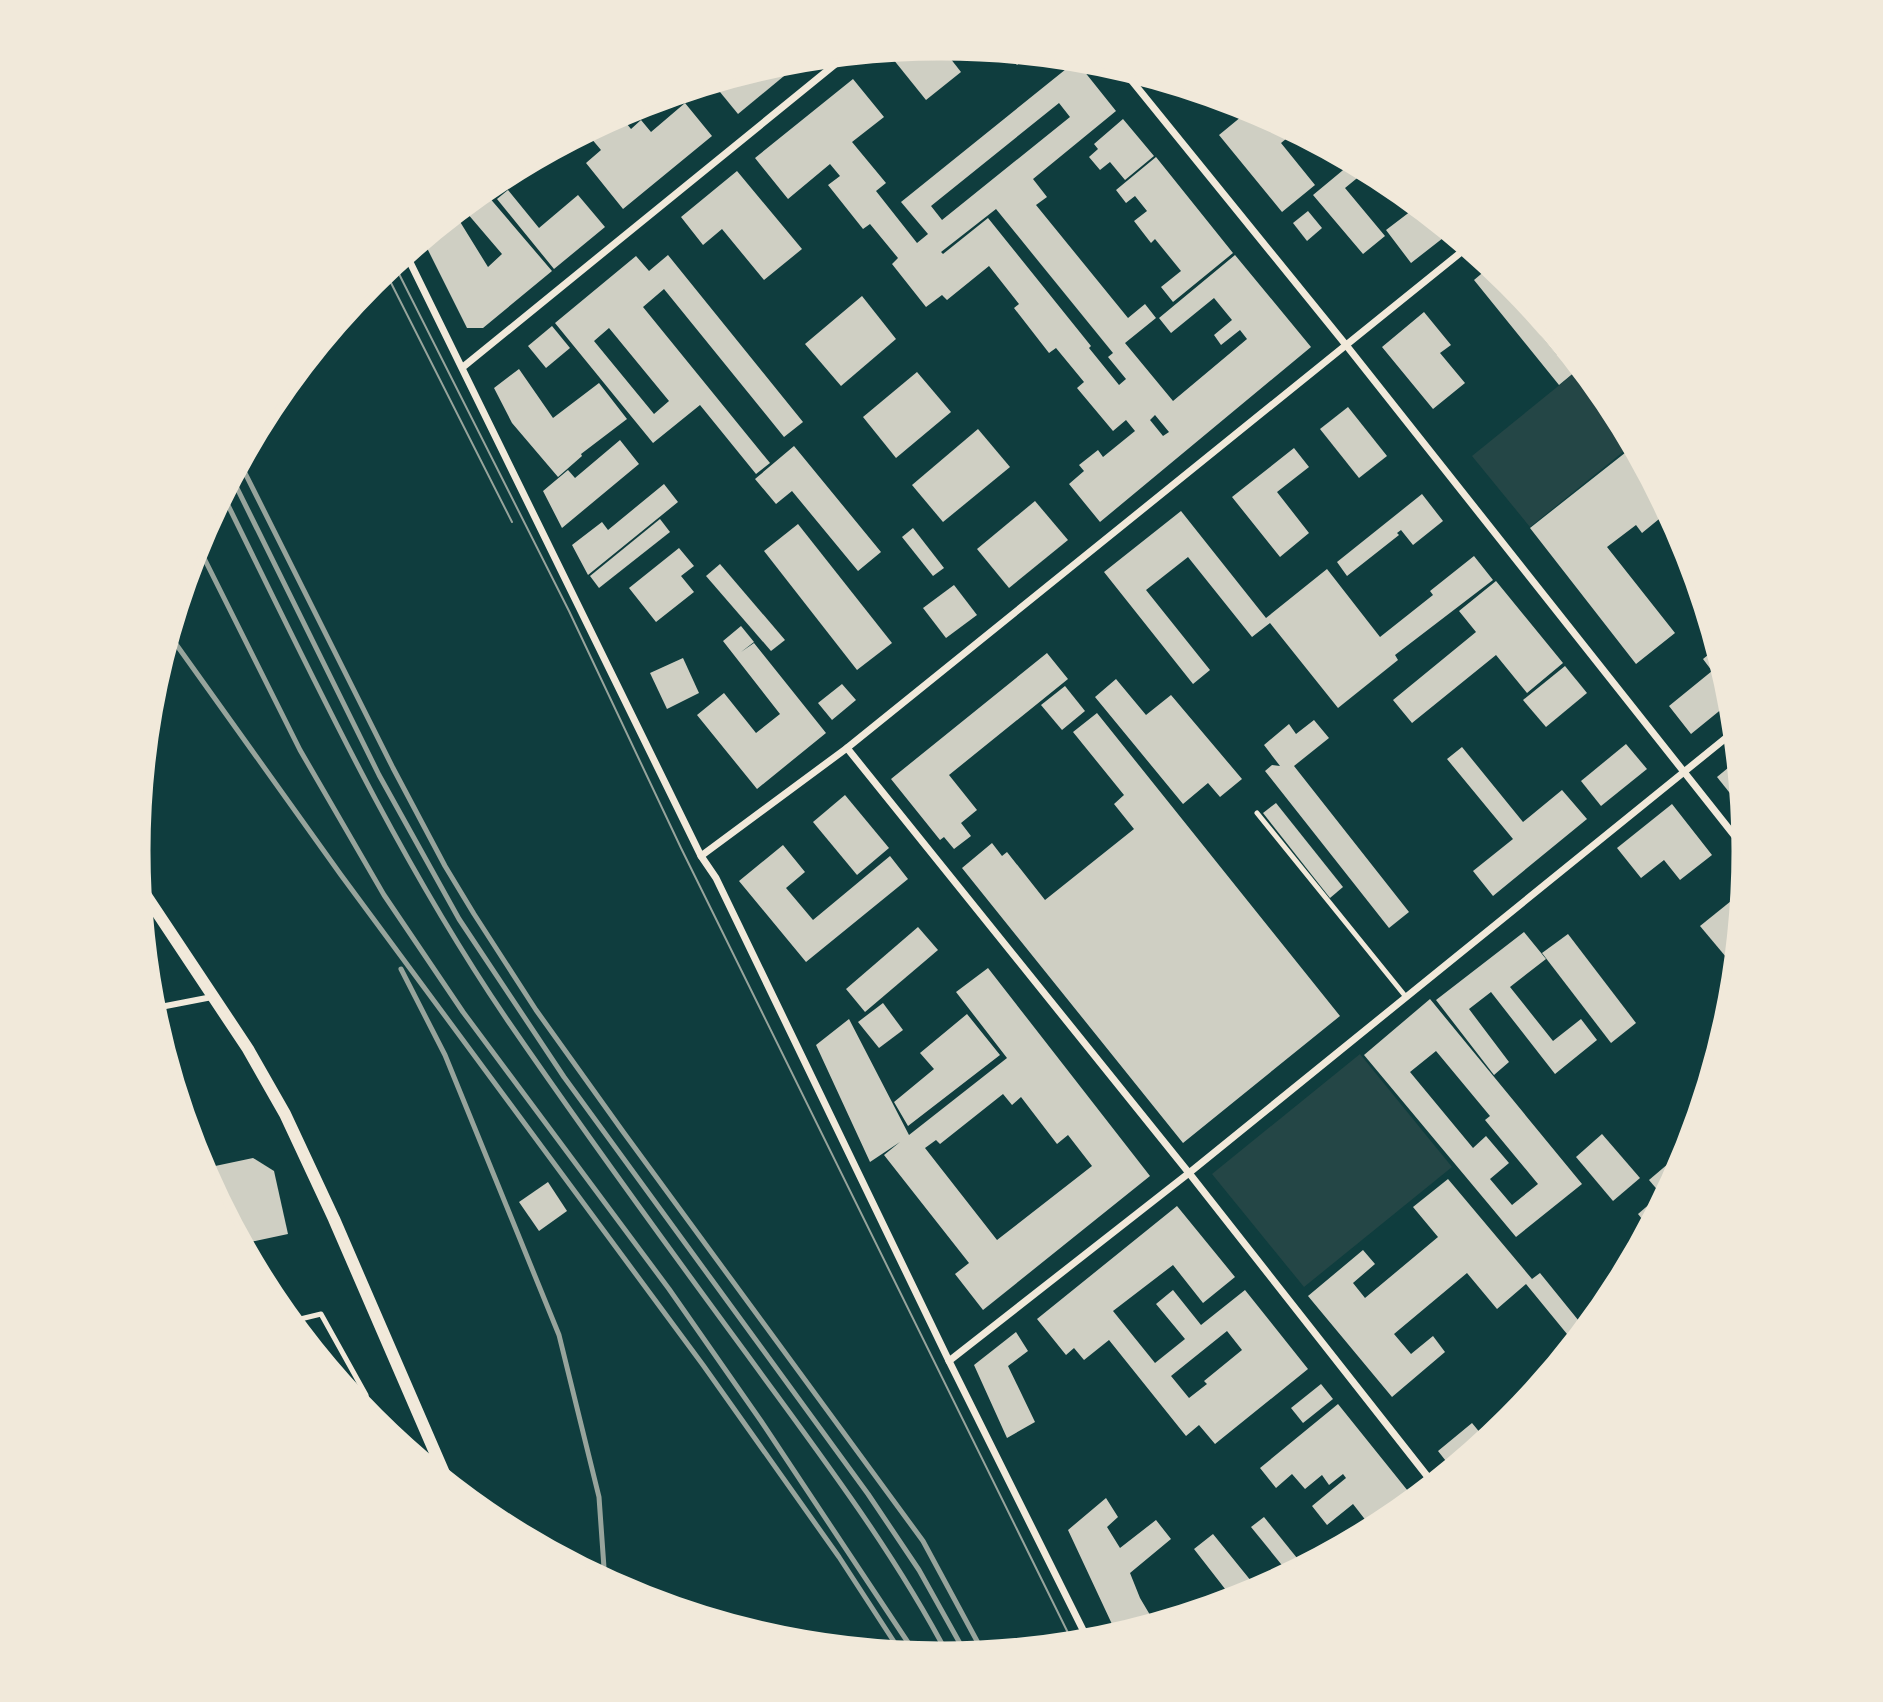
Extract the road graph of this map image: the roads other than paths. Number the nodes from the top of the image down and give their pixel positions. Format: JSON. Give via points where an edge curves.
{"nodes":[{"id":1,"x":836,"y":63,"type":"edge"},
{"id":2,"x":1130,"y":79,"type":"edge"},
{"id":3,"x":1464,"y":251,"type":"edge"},
{"id":4,"x":409,"y":260,"type":"edge"},
{"id":5,"x":1346,"y":345,"type":"junction"},
{"id":6,"x":463,"y":367,"type":"junction"},
{"id":7,"x":1728,"y":736,"type":"edge"},
{"id":8,"x":847,"y":748,"type":"junction"},
{"id":9,"x":1683,"y":773,"type":"junction"},
{"id":10,"x":1257,"y":813,"type":"dead end"},
{"id":11,"x":1736,"y":838,"type":"edge"},
{"id":12,"x":701,"y":856,"type":"junction"},
{"id":13,"x":148,"y":898,"type":"edge"},
{"id":14,"x":212,"y":996,"type":"junction"},
{"id":15,"x":1406,"y":997,"type":"junction"},
{"id":16,"x":162,"y":1006,"type":"edge"},
{"id":17,"x":1189,"y":1173,"type":"junction"},
{"id":18,"x":299,"y":1319,"type":"edge"},
{"id":19,"x":949,"y":1361,"type":"junction"},
{"id":20,"x":367,"y":1400,"type":"edge"},
{"id":21,"x":443,"y":1470,"type":"edge"},
{"id":22,"x":1429,"y":1479,"type":"edge"},
{"id":23,"x":1084,"y":1633,"type":"edge"}],
"edges":[{"from":1,"to":6,"type":"street"},
{"from":2,"to":5,"type":"street"},
{"from":3,"to":5,"type":"street"},
{"from":4,"to":6,"type":"street"},
{"from":5,"to":8,"type":"street"},
{"from":5,"to":9,"type":"street"},
{"from":6,"to":12,"type":"street"},
{"from":7,"to":9,"type":"street"},
{"from":8,"to":12,"type":"street"},
{"from":8,"to":17,"type":"street"},
{"from":9,"to":11,"type":"street"},
{"from":9,"to":15,"type":"street"},
{"from":10,"to":15,"type":"lane"},
{"from":12,"to":19,"type":"street","via":[[722,890]]},
{"from":13,"to":14,"type":"street"},
{"from":14,"to":16,"type":"street"},
{"from":14,"to":21,"type":"street","via":[[285,1114]]},
{"from":15,"to":17,"type":"street"},
{"from":17,"to":19,"type":"street"},
{"from":17,"to":22,"type":"street"},
{"from":18,"to":20,"type":"lane","via":[[321,1314]]},
{"from":19,"to":23,"type":"street"}]}
